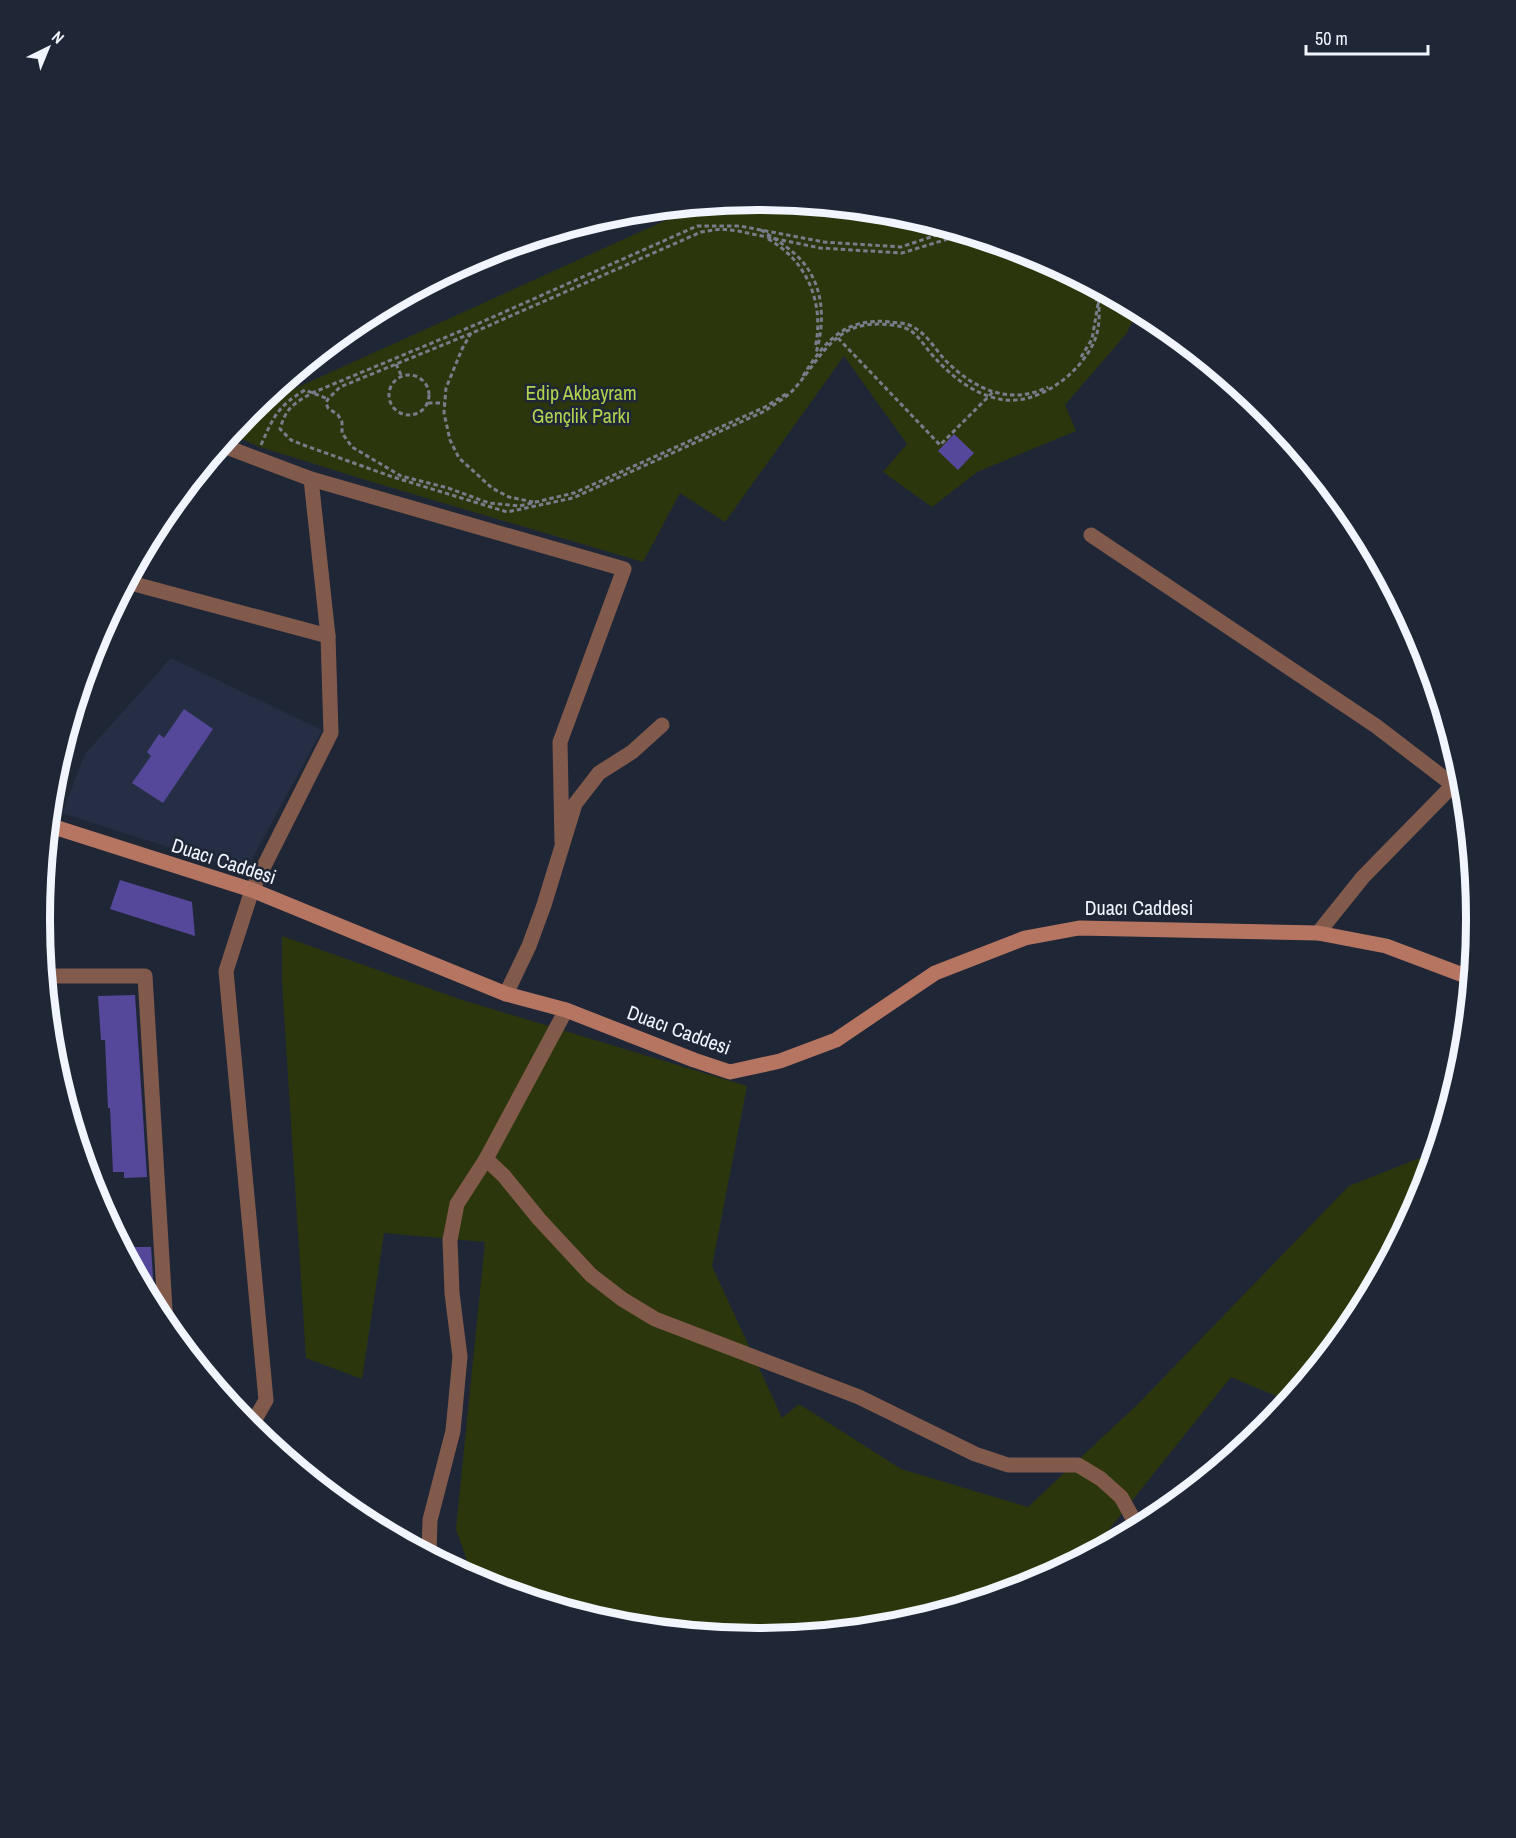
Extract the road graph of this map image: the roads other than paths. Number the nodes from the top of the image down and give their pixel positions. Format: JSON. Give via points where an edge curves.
{"nodes":[{"id":1,"x":229,"y":448,"type":"edge"},
{"id":2,"x":311,"y":479,"type":"junction"},
{"id":3,"x":1091,"y":535,"type":"dead end"},
{"id":4,"x":134,"y":584,"type":"edge"},
{"id":5,"x":327,"y":636,"type":"junction"},
{"id":6,"x":662,"y":725,"type":"dead end"},
{"id":7,"x":1452,"y":777,"type":"edge"},
{"id":8,"x":1453,"y":784,"type":"edge"},
{"id":9,"x":56,"y":828,"type":"edge"},
{"id":10,"x":562,"y":842,"type":"junction"},
{"id":11,"x":252,"y":890,"type":"junction"},
{"id":12,"x":1318,"y":933,"type":"junction"},
{"id":13,"x":1464,"y":975,"type":"edge"},
{"id":14,"x":52,"y":976,"type":"edge"},
{"id":15,"x":506,"y":994,"type":"junction"},
{"id":16,"x":566,"y":1010,"type":"junction"},
{"id":17,"x":486,"y":1159,"type":"junction"},
{"id":18,"x":165,"y":1306,"type":"edge"},
{"id":19,"x":255,"y":1418,"type":"edge"},
{"id":20,"x":1130,"y":1522,"type":"edge"},
{"id":21,"x":429,"y":1546,"type":"edge"}],
"edges":[{"from":1,"to":2,"type":"street"},
{"from":2,"to":5,"type":"street"},
{"from":2,"to":10,"type":"street","via":[[624,569],[560,742]]},
{"from":3,"to":7,"type":"street"},
{"from":4,"to":5,"type":"street"},
{"from":5,"to":11,"type":"street","via":[[331,733]]},
{"from":6,"to":10,"type":"street","via":[[585,788],[574,804]]},
{"from":8,"to":12,"type":"street","via":[[1363,877]]},
{"from":9,"to":11,"type":"street","name":"Duacı Caddesi"},
{"from":10,"to":15,"type":"street","via":[[529,946]]},
{"from":11,"to":15,"type":"street","name":"Duacı Caddesi"},
{"from":11,"to":19,"type":"street","via":[[226,970],[266,1400]]},
{"from":12,"to":13,"type":"street","name":"Duacı Caddesi","via":[[1386,946]]},
{"from":12,"to":16,"type":"street","name":"Duacı Caddesi","via":[[1079,928],[1025,938],[935,973],[837,1040],[780,1061],[730,1072]]},
{"from":14,"to":18,"type":"street","via":[[145,976]]},
{"from":15,"to":16,"type":"street","name":"Duacı Caddesi"},
{"from":16,"to":17,"type":"street"},
{"from":17,"to":20,"type":"street","via":[[591,1275],[655,1319],[860,1398],[975,1454],[1008,1465],[1078,1465],[1121,1497]]},
{"from":17,"to":21,"type":"street","via":[[457,1204],[450,1240],[460,1357],[453,1431],[430,1520]]}]}
